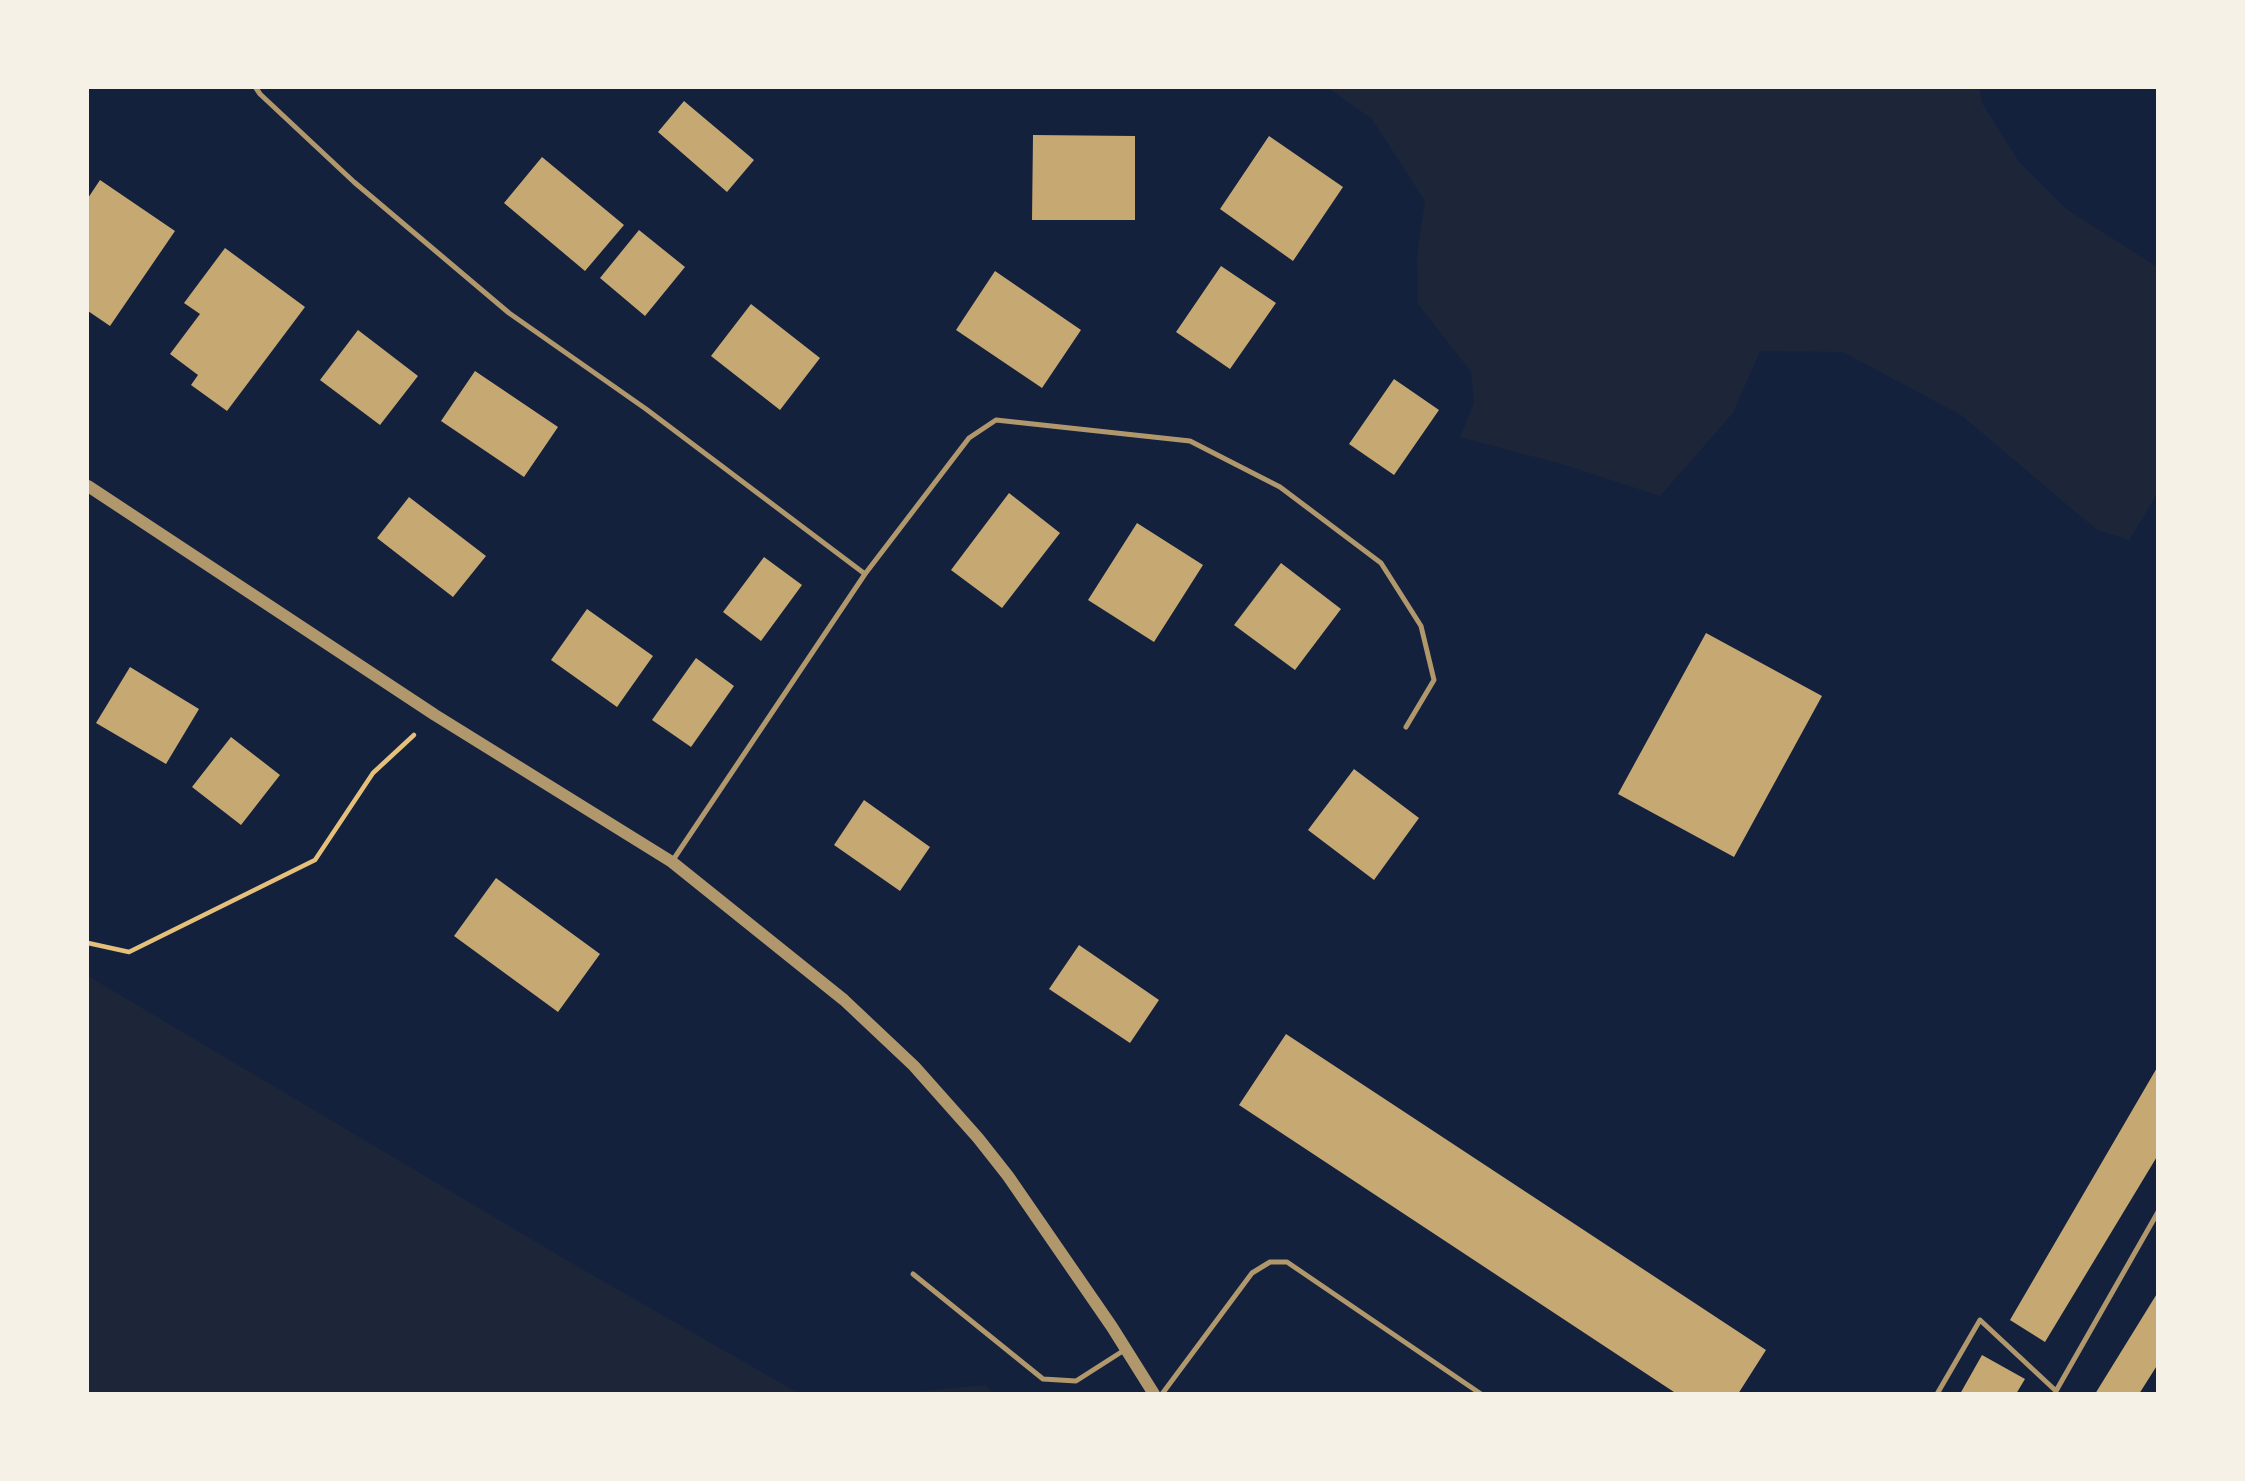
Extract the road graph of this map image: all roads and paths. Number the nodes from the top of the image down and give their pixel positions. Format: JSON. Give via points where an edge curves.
{"nodes":[{"id":1,"x":256,"y":88,"type":"edge"},
{"id":2,"x":88,"y":486,"type":"edge"},
{"id":3,"x":865,"y":574,"type":"junction"},
{"id":4,"x":435,"y":715,"type":"junction"},
{"id":5,"x":1406,"y":727,"type":"dead end"},
{"id":6,"x":672,"y":862,"type":"junction"},
{"id":7,"x":88,"y":943,"type":"edge"},
{"id":8,"x":2158,"y":1212,"type":"edge"},
{"id":9,"x":2151,"y":1224,"type":"junction"},
{"id":10,"x":2158,"y":1228,"type":"edge"},
{"id":11,"x":913,"y":1274,"type":"dead end"},
{"id":12,"x":1126,"y":1348,"type":"junction"},
{"id":13,"x":2056,"y":1393,"type":"edge"},
{"id":14,"x":1154,"y":1394,"type":"edge"},
{"id":15,"x":1162,"y":1394,"type":"edge"},
{"id":16,"x":1481,"y":1394,"type":"edge"},
{"id":17,"x":1937,"y":1394,"type":"edge"}],
"edges":[{"from":1,"to":3,"type":"lane","via":[[354,182],[509,313],[646,409]]},
{"from":2,"to":4,"type":"street"},
{"from":3,"to":5,"type":"lane","via":[[970,438],[996,420],[1190,441],[1280,487],[1381,563],[1421,626],[1434,680]]},
{"from":3,"to":6,"type":"lane"},
{"from":4,"to":6,"type":"street"},
{"from":4,"to":7,"type":"path","via":[[373,772],[315,860],[129,952]]},
{"from":6,"to":12,"type":"street","via":[[844,1000],[947,1101],[1008,1176]]},
{"from":8,"to":9,"type":"lane"},
{"from":9,"to":10,"type":"lane"},
{"from":9,"to":13,"type":"lane"},
{"from":11,"to":12,"type":"lane","via":[[1043,1379],[1076,1381]]},
{"from":12,"to":14,"type":"street"},
{"from":13,"to":17,"type":"lane","via":[[1980,1320]]},
{"from":15,"to":16,"type":"lane","via":[[1252,1273],[1270,1262],[1287,1262]]}]}
